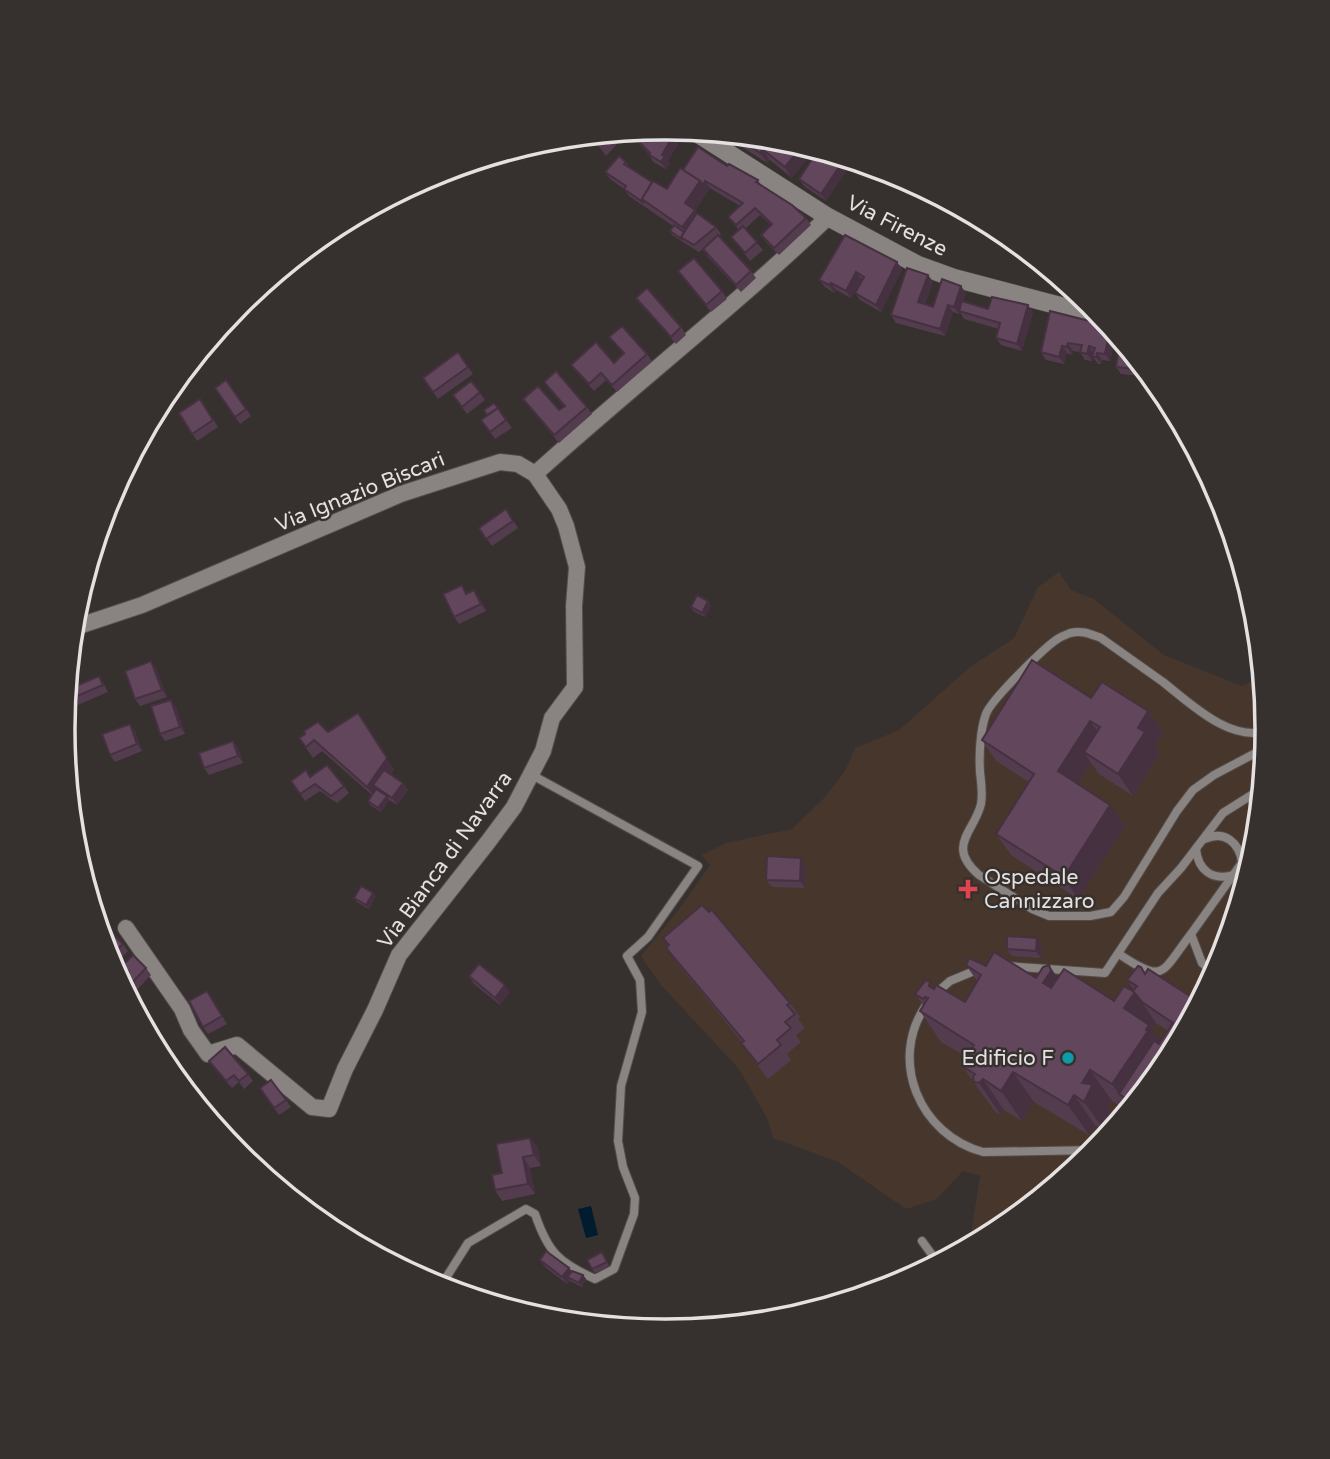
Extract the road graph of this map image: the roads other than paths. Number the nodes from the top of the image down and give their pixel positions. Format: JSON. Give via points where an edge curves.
{"nodes":[{"id":1,"x":713,"y":142,"type":"edge"},
{"id":2,"x":828,"y":217,"type":"junction"},
{"id":3,"x":1082,"y":312,"type":"edge"},
{"id":4,"x":535,"y":474,"type":"junction"},
{"id":5,"x":85,"y":624,"type":"edge"},
{"id":6,"x":1255,"y":733,"type":"edge"},
{"id":7,"x":1254,"y":754,"type":"edge"},
{"id":8,"x":532,"y":775,"type":"junction"},
{"id":9,"x":1251,"y":795,"type":"edge"},
{"id":10,"x":1203,"y":840,"type":"junction"},
{"id":11,"x":1196,"y":849,"type":"junction"},
{"id":12,"x":1241,"y":854,"type":"edge"},
{"id":13,"x":1238,"y":868,"type":"edge"},
{"id":14,"x":1233,"y":875,"type":"junction"},
{"id":15,"x":126,"y":928,"type":"dead end"},
{"id":16,"x":1191,"y":934,"type":"junction"},
{"id":17,"x":1119,"y":954,"type":"junction"},
{"id":18,"x":1205,"y":966,"type":"edge"},
{"id":19,"x":1078,"y":1150,"type":"edge"},
{"id":20,"x":922,"y":1241,"type":"dead end"},
{"id":21,"x":932,"y":1255,"type":"edge"},
{"id":22,"x":447,"y":1277,"type":"edge"}],
"edges":[{"from":1,"to":2,"type":"street","name":"Via Firenze","via":[[794,188]]},
{"from":2,"to":3,"type":"street","name":"Via Firenze","via":[[918,265]]},
{"from":2,"to":4,"type":"street"},
{"from":4,"to":5,"type":"street","name":"Via Ignazio Biscari","via":[[518,464],[500,462],[444,479],[142,605]]},
{"from":4,"to":8,"type":"street","name":"Via Bianca di Navarra","via":[[563,518],[577,567],[575,687],[552,718]]},
{"from":6,"to":7,"type":"lane","via":[[1207,716],[1101,638],[1083,632],[1063,636],[1029,665],[986,714],[980,768],[982,801],[964,843],[967,860],[979,875],[1041,913],[1063,917],[1111,912],[1193,790]]},
{"from":8,"to":15,"type":"street","name":"Via Bianca di Navarra","via":[[514,807],[399,955],[329,1109],[312,1107],[237,1045],[208,1054]]},
{"from":8,"to":22,"type":"lane","via":[[698,866],[648,937],[627,956],[640,980],[642,1012],[621,1086],[618,1126],[622,1167],[635,1198],[634,1214],[614,1269],[595,1279],[577,1271],[548,1248],[535,1214],[526,1209],[468,1243]]},
{"from":9,"to":10,"type":"lane","via":[[1223,813]]},
{"from":10,"to":11,"type":"lane"},
{"from":10,"to":12,"type":"lane","via":[[1221,836]]},
{"from":11,"to":14,"type":"lane","via":[[1207,873]]},
{"from":11,"to":17,"type":"lane","via":[[1158,893]]},
{"from":13,"to":14,"type":"lane"},
{"from":14,"to":16,"type":"lane"},
{"from":16,"to":17,"type":"lane","via":[[1157,972],[1145,972]]},
{"from":16,"to":18,"type":"lane"},
{"from":17,"to":19,"type":"lane","via":[[1105,972],[1011,966],[963,974],[939,989],[928,1003],[910,1047],[910,1075],[919,1101],[950,1139],[982,1153]]},
{"from":20,"to":21,"type":"lane"}]}
